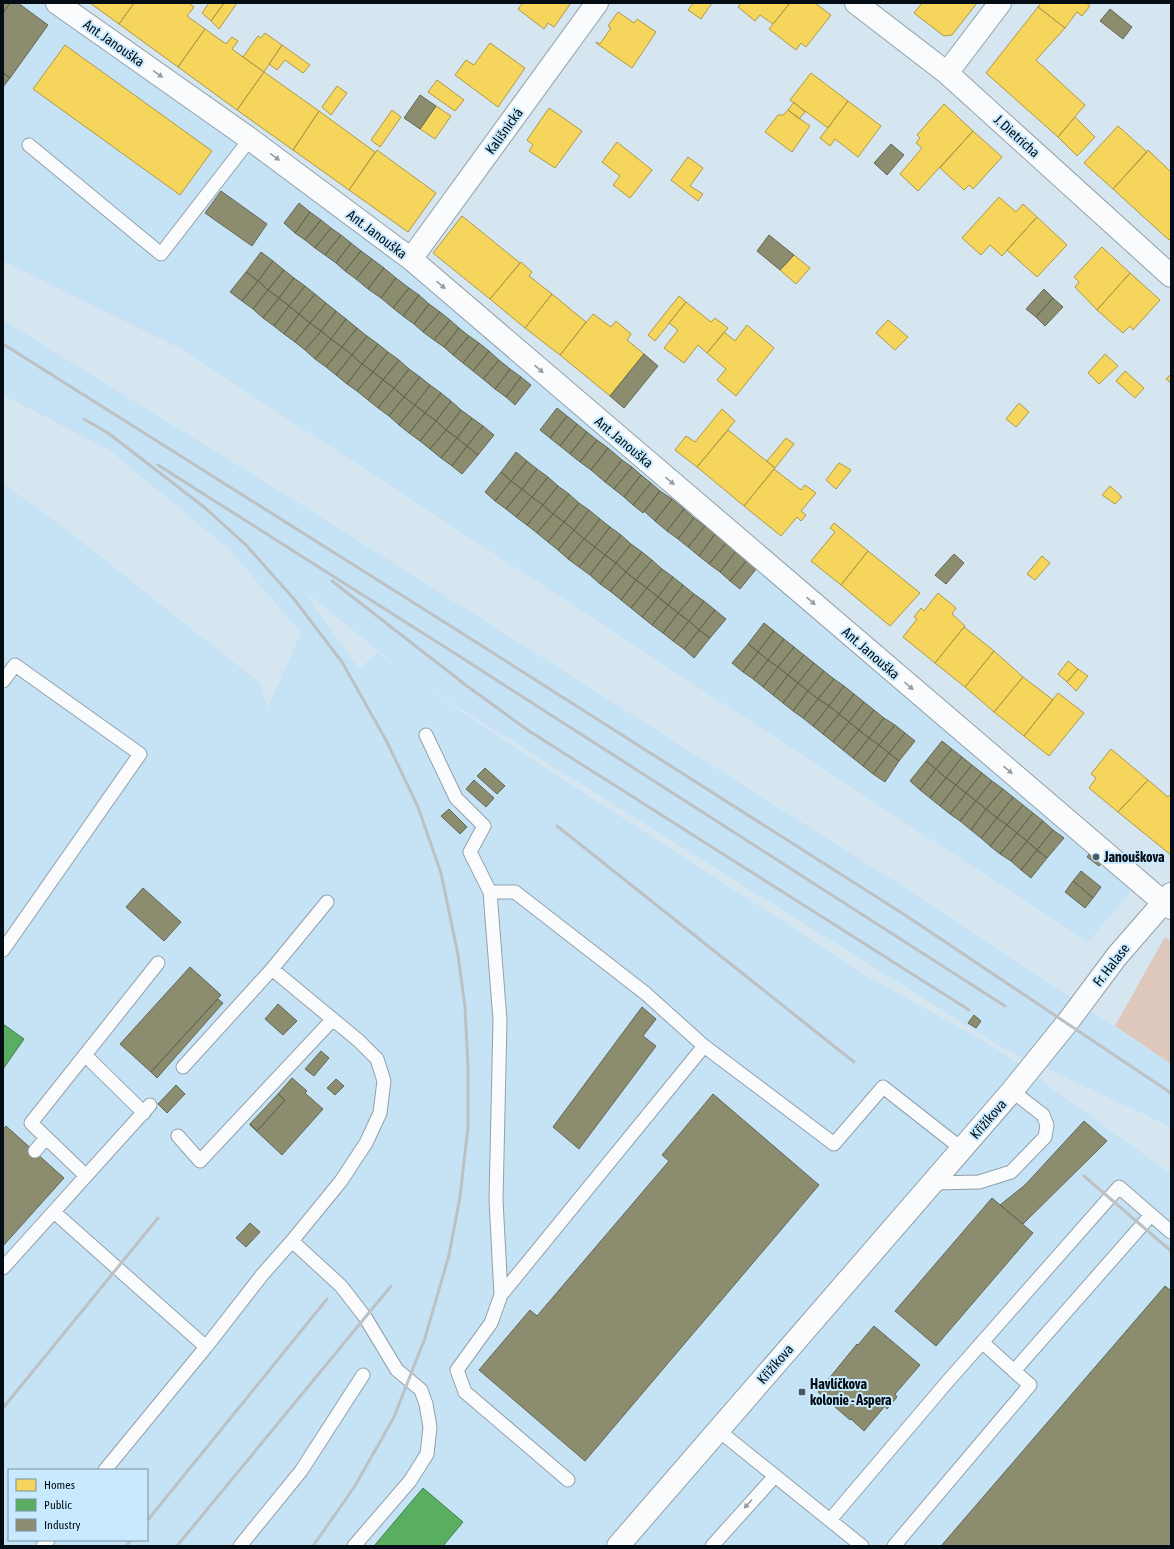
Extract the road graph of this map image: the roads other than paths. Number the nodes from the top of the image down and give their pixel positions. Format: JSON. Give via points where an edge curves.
{"nodes":[{"id":1,"x":57,"y":3,"type":"edge"},
{"id":2,"x":597,"y":3,"type":"edge"},
{"id":3,"x":856,"y":3,"type":"edge"},
{"id":4,"x":1000,"y":3,"type":"edge"},
{"id":5,"x":947,"y":72,"type":"junction"},
{"id":6,"x":250,"y":139,"type":"junction"},
{"id":7,"x":29,"y":145,"type":"dead end"},
{"id":8,"x":411,"y":259,"type":"junction"},
{"id":9,"x":1171,"y":276,"type":"edge"},
{"id":10,"x":3,"y":681,"type":"edge"},
{"id":11,"x":426,"y":735,"type":"dead end"},
{"id":12,"x":490,"y":892,"type":"junction"},
{"id":13,"x":1168,"y":901,"type":"edge"},
{"id":14,"x":327,"y":902,"type":"dead end"},
{"id":15,"x":3,"y":950,"type":"edge"},
{"id":16,"x":158,"y":963,"type":"dead end"},
{"id":17,"x":272,"y":969,"type":"junction"},
{"id":18,"x":333,"y":1019,"type":"junction"},
{"id":19,"x":1054,"y":1039,"type":"joint"},
{"id":20,"x":704,"y":1046,"type":"junction"},
{"id":21,"x":85,"y":1056,"type":"junction"},
{"id":22,"x":182,"y":1067,"type":"dead end"},
{"id":23,"x":1012,"y":1091,"type":"junction"},
{"id":24,"x":178,"y":1136,"type":"dead end"},
{"id":25,"x":46,"y":1138,"type":"junction"},
{"id":26,"x":962,"y":1149,"type":"junction"},
{"id":27,"x":35,"y":1151,"type":"dead end"},
{"id":28,"x":86,"y":1176,"type":"junction"},
{"id":29,"x":933,"y":1182,"type":"junction"},
{"id":30,"x":54,"y":1212,"type":"junction"},
{"id":31,"x":1151,"y":1215,"type":"junction"},
{"id":32,"x":1171,"y":1232,"type":"edge"},
{"id":33,"x":292,"y":1241,"type":"junction"},
{"id":34,"x":3,"y":1268,"type":"edge"},
{"id":35,"x":501,"y":1295,"type":"junction"},
{"id":36,"x":982,"y":1342,"type":"junction"},
{"id":37,"x":206,"y":1347,"type":"junction"},
{"id":38,"x":1014,"y":1371,"type":"junction"},
{"id":39,"x":363,"y":1375,"type":"dead end"},
{"id":40,"x":718,"y":1430,"type":"junction"},
{"id":41,"x":106,"y":1469,"type":"edge"},
{"id":42,"x":775,"y":1476,"type":"junction"},
{"id":43,"x":568,"y":1480,"type":"dead end"},
{"id":44,"x":830,"y":1520,"type":"junction"},
{"id":45,"x":240,"y":1546,"type":"edge"},
{"id":46,"x":354,"y":1546,"type":"edge"},
{"id":47,"x":618,"y":1546,"type":"edge"},
{"id":48,"x":712,"y":1546,"type":"edge"},
{"id":49,"x":862,"y":1546,"type":"edge"},
{"id":50,"x":894,"y":1546,"type":"edge"}],
"edges":[{"from":1,"to":6,"type":"street","name":"Ant. Janouška","one_way":true},
{"from":2,"to":8,"type":"street","name":"Kališnická"},
{"from":3,"to":5,"type":"street","name":"J. Dietricha"},
{"from":4,"to":5,"type":"street"},
{"from":5,"to":9,"type":"street","name":"J. Dietricha"},
{"from":6,"to":7,"type":"lane","via":[[161,254]]},
{"from":6,"to":8,"type":"street","name":"Ant. Janouška","one_way":true},
{"from":8,"to":13,"type":"street","name":"Ant. Janouška","one_way":true},
{"from":10,"to":15,"type":"lane","via":[[15,665],[140,754]]},
{"from":11,"to":12,"type":"lane","via":[[456,798],[484,826],[470,852]]},
{"from":12,"to":20,"type":"lane","via":[[515,892],[645,993]]},
{"from":12,"to":35,"type":"lane","via":[[500,1020],[496,1200]]},
{"from":13,"to":19,"type":"street","name":"Fr. Halase","via":[[1117,956]]},
{"from":14,"to":17,"type":"lane"},
{"from":16,"to":21,"type":"lane"},
{"from":17,"to":18,"type":"lane"},
{"from":17,"to":22,"type":"lane"},
{"from":18,"to":24,"type":"lane","via":[[200,1161]]},
{"from":18,"to":33,"type":"lane","via":[[377,1059],[384,1081],[380,1113],[366,1143],[345,1174]]},
{"from":19,"to":23,"type":"street","name":"Křižíkova"},
{"from":20,"to":26,"type":"lane","via":[[834,1144],[882,1087]]},
{"from":20,"to":35,"type":"lane"},
{"from":21,"to":25,"type":"lane","via":[[31,1123]]},
{"from":21,"to":28,"type":"lane","via":[[147,1109]]},
{"from":23,"to":26,"type":"street","name":"Křižíkova"},
{"from":23,"to":29,"type":"lane","name":"Křižíkova","via":[[1043,1115],[1047,1125],[1045,1137],[1011,1172],[979,1182]]},
{"from":25,"to":27,"type":"lane"},
{"from":25,"to":28,"type":"lane"},
{"from":26,"to":29,"type":"street","name":"Křižíkova"},
{"from":28,"to":30,"type":"lane"},
{"from":29,"to":40,"type":"street","name":"Křižíkova"},
{"from":30,"to":34,"type":"lane"},
{"from":30,"to":37,"type":"lane"},
{"from":31,"to":32,"type":"lane"},
{"from":31,"to":36,"type":"lane","via":[[1119,1187]]},
{"from":31,"to":38,"type":"lane"},
{"from":33,"to":37,"type":"lane"},
{"from":33,"to":46,"type":"lane","via":[[341,1286],[365,1317],[397,1370],[421,1390],[426,1404],[430,1427],[427,1454],[410,1481]]},
{"from":35,"to":43,"type":"lane","via":[[491,1323],[457,1370],[465,1392]]},
{"from":36,"to":38,"type":"lane"},
{"from":36,"to":44,"type":"lane"},
{"from":37,"to":41,"type":"lane"},
{"from":38,"to":50,"type":"lane","via":[[1030,1385]]},
{"from":39,"to":45,"type":"lane","via":[[301,1471]]},
{"from":40,"to":42,"type":"lane"},
{"from":40,"to":47,"type":"street","name":"Křižíkova"},
{"from":42,"to":44,"type":"lane"},
{"from":42,"to":48,"type":"lane","one_way":true},
{"from":44,"to":49,"type":"lane"}]}
